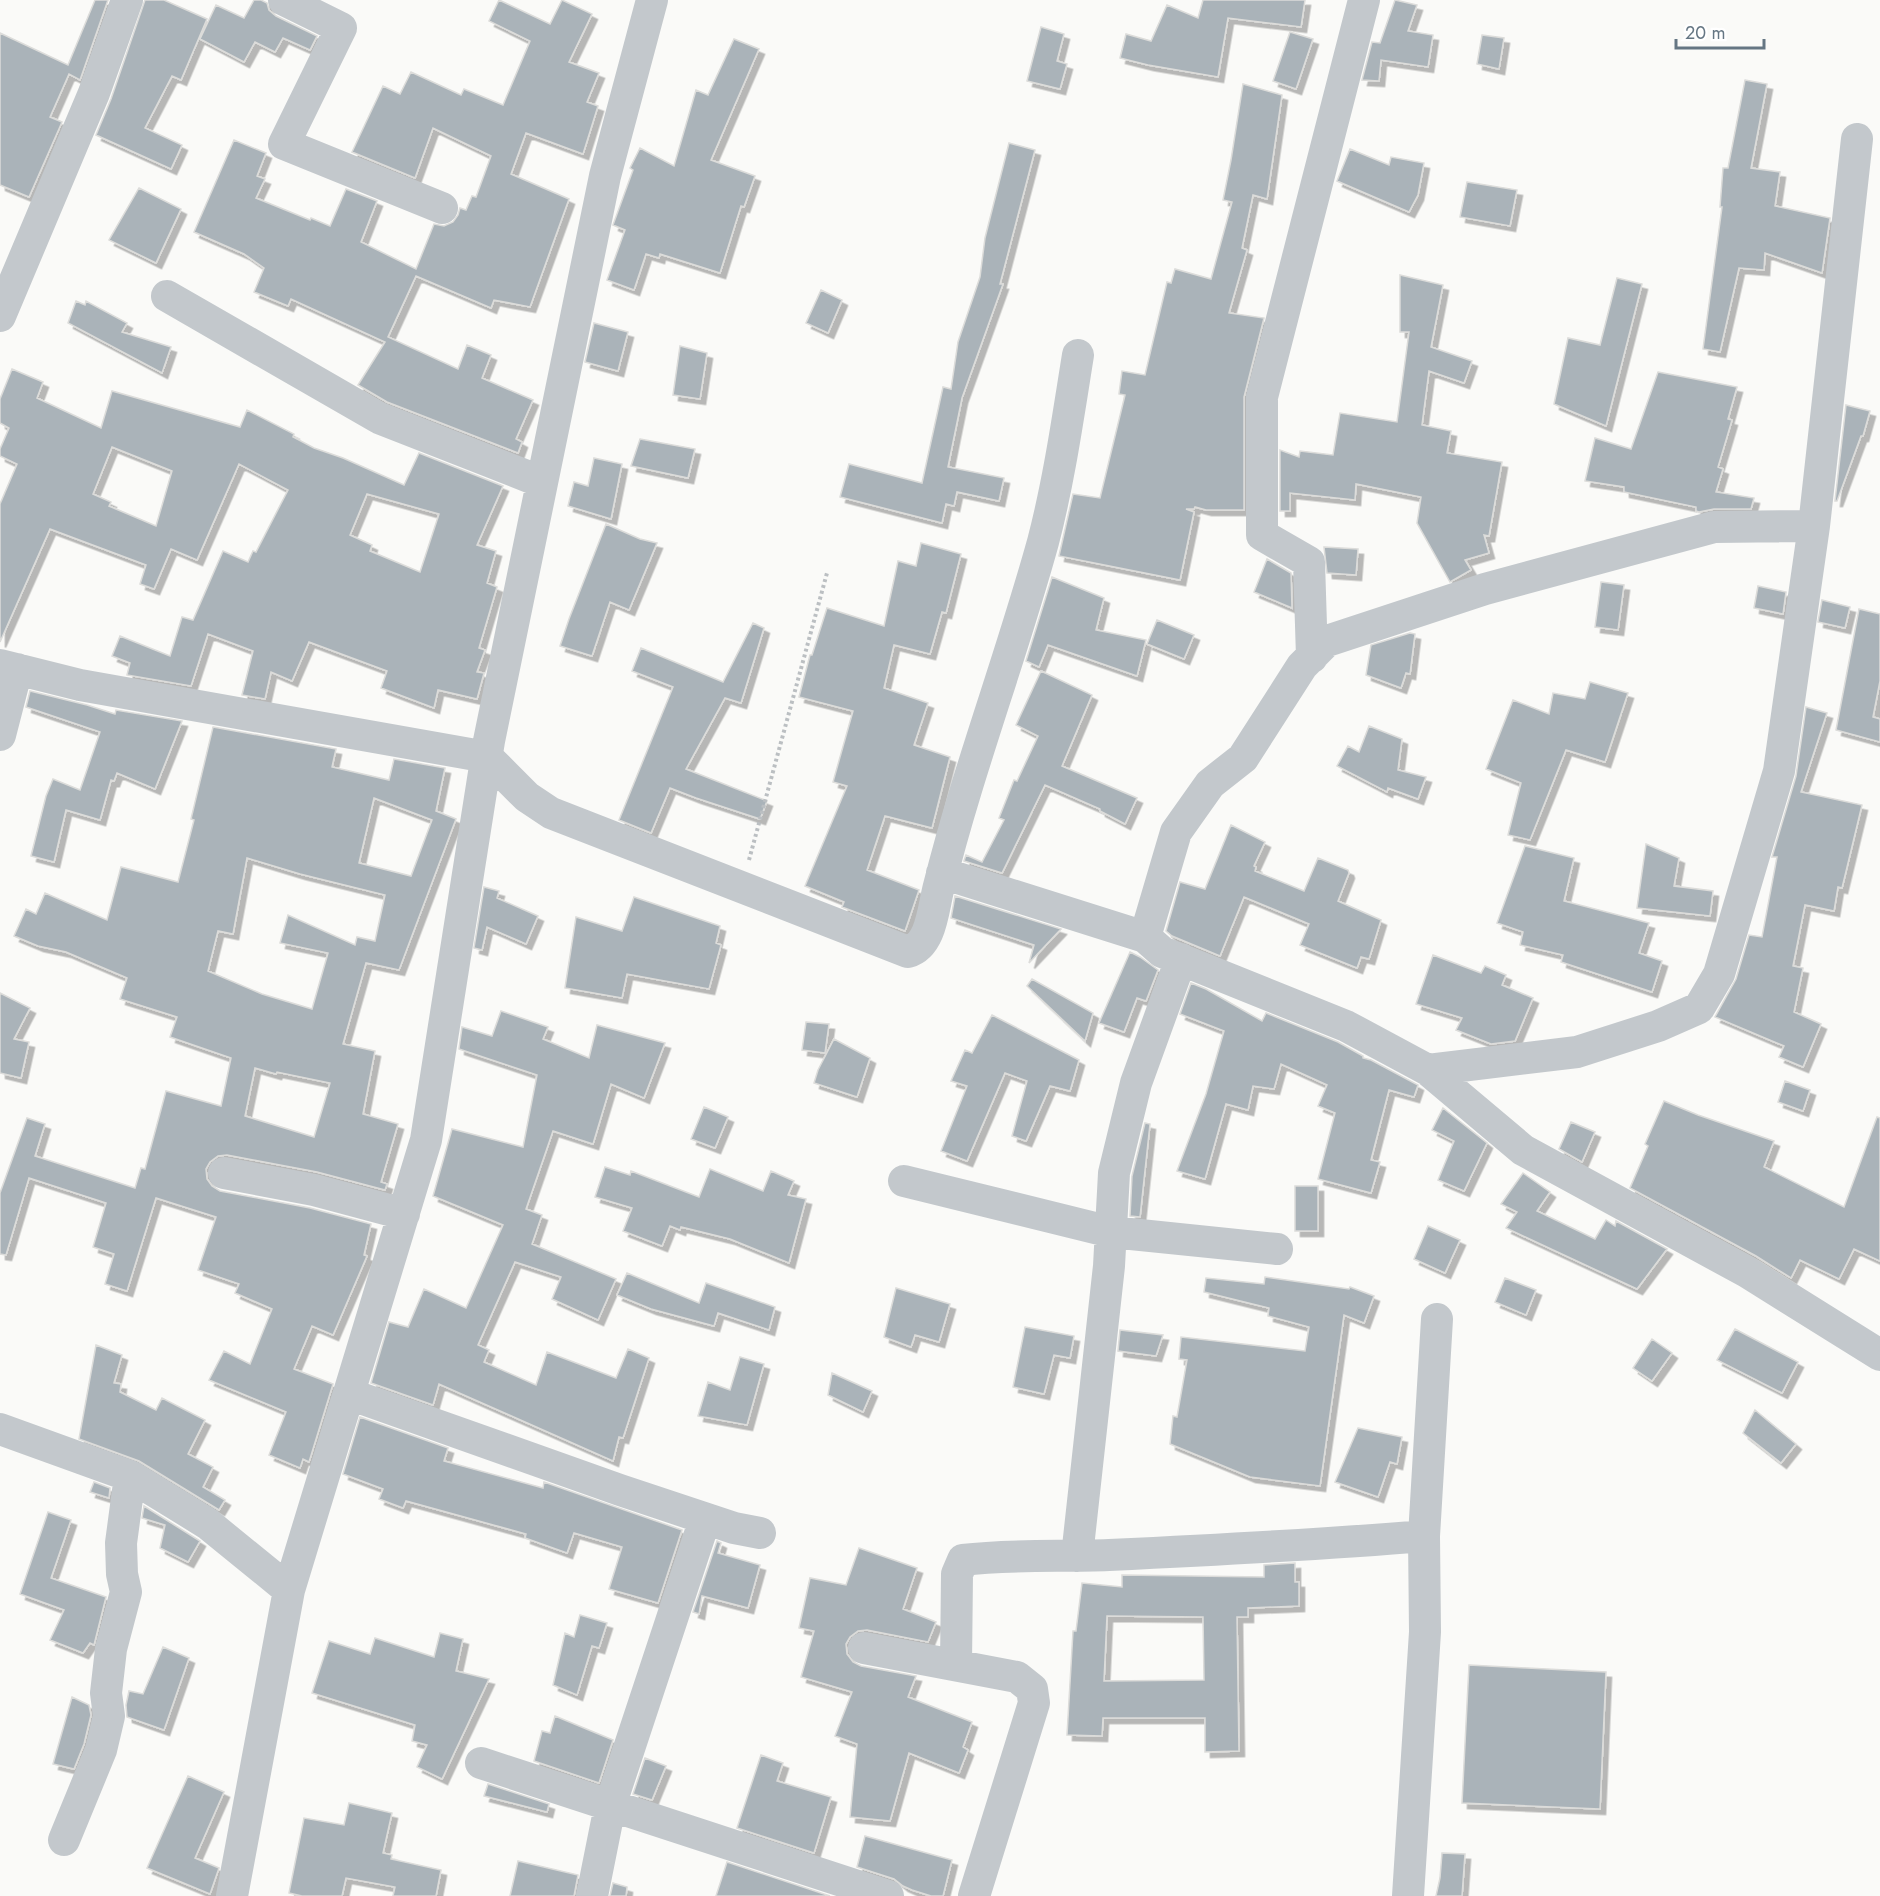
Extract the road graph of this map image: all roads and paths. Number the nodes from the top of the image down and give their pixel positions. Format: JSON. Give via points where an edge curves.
{"nodes":[{"id":1,"x":127,"y":0,"type":"edge"},
{"id":2,"x":284,"y":0,"type":"edge"},
{"id":3,"x":652,"y":0,"type":"edge"},
{"id":4,"x":1364,"y":0,"type":"edge"},
{"id":5,"x":1857,"y":139,"type":"dead end"},
{"id":6,"x":442,"y":208,"type":"dead end"},
{"id":7,"x":167,"y":296,"type":"dead end"},
{"id":8,"x":0,"y":316,"type":"edge"},
{"id":9,"x":1078,"y":355,"type":"dead end"},
{"id":10,"x":542,"y":482,"type":"junction"},
{"id":11,"x":1814,"y":526,"type":"junction"},
{"id":12,"x":827,"y":573,"type":"dead end"},
{"id":13,"x":1312,"y":657,"type":"junction"},
{"id":14,"x":9,"y":667,"type":"edge"},
{"id":15,"x":0,"y":735,"type":"edge"},
{"id":16,"x":487,"y":757,"type":"junction"},
{"id":17,"x":942,"y":873,"type":"junction"},
{"id":18,"x":742,"y":886,"type":"junction"},
{"id":19,"x":1145,"y":937,"type":"junction"},
{"id":20,"x":1181,"y":959,"type":"junction"},
{"id":21,"x":1428,"y":1070,"type":"junction"},
{"id":22,"x":224,"y":1173,"type":"dead end"},
{"id":23,"x":904,"y":1181,"type":"dead end"},
{"id":24,"x":404,"y":1214,"type":"junction"},
{"id":25,"x":1111,"y":1232,"type":"junction"},
{"id":26,"x":1277,"y":1249,"type":"dead end"},
{"id":27,"x":1437,"y":1319,"type":"dead end"},
{"id":28,"x":1880,"y":1355,"type":"edge"},
{"id":29,"x":349,"y":1394,"type":"junction"},
{"id":30,"x":0,"y":1429,"type":"edge"},
{"id":31,"x":130,"y":1476,"type":"junction"},
{"id":32,"x":705,"y":1518,"type":"junction"},
{"id":33,"x":760,"y":1533,"type":"dead end"},
{"id":34,"x":1424,"y":1536,"type":"junction"},
{"id":35,"x":1077,"y":1556,"type":"junction"},
{"id":36,"x":289,"y":1590,"type":"junction"},
{"id":37,"x":864,"y":1648,"type":"dead end"},
{"id":38,"x":956,"y":1665,"type":"junction"},
{"id":39,"x":480,"y":1763,"type":"dead end"},
{"id":40,"x":610,"y":1806,"type":"junction"},
{"id":41,"x":64,"y":1840,"type":"dead end"},
{"id":42,"x":232,"y":1896,"type":"edge"},
{"id":43,"x":592,"y":1896,"type":"edge"},
{"id":44,"x":888,"y":1896,"type":"edge"},
{"id":45,"x":974,"y":1896,"type":"edge"},
{"id":46,"x":1408,"y":1896,"type":"edge"}],
"edges":[{"from":1,"to":8,"type":"street","via":[[94,93]]},
{"from":2,"to":6,"type":"street","via":[[341,28],[284,144]]},
{"from":3,"to":10,"type":"street","via":[[605,176]]},
{"from":4,"to":13,"type":"street","via":[[1262,397],[1262,535],[1309,562]]},
{"from":5,"to":11,"type":"street"},
{"from":7,"to":10,"type":"street","via":[[379,418]]},
{"from":9,"to":17,"type":"street","via":[[1043,541]]},
{"from":10,"to":16,"type":"street"},
{"from":11,"to":13,"type":"street","via":[[1714,527],[1485,589],[1327,641]]},
{"from":11,"to":21,"type":"street","via":[[1779,771],[1719,974],[1699,1008],[1658,1026],[1577,1052]]},
{"from":12,"to":18,"type":"path"},
{"from":13,"to":19,"type":"street","via":[[1281,696],[1243,758],[1210,784],[1176,832]]},
{"from":14,"to":15,"type":"street"},
{"from":14,"to":16,"type":"street","via":[[80,685]]},
{"from":16,"to":18,"type":"street","via":[[527,798],[551,813]]},
{"from":16,"to":24,"type":"street","via":[[426,1140]]},
{"from":17,"to":18,"type":"street","via":[[926,939],[917,950],[908,952]]},
{"from":17,"to":19,"type":"street"},
{"from":19,"to":20,"type":"street","via":[[1162,952]]},
{"from":20,"to":21,"type":"street","via":[[1346,1026]]},
{"from":20,"to":25,"type":"street","via":[[1136,1083],[1114,1173]]},
{"from":21,"to":28,"type":"street","via":[[1522,1150],[1747,1272]]},
{"from":22,"to":24,"type":"street","via":[[314,1190]]},
{"from":23,"to":25,"type":"street"},
{"from":24,"to":29,"type":"street"},
{"from":25,"to":26,"type":"street"},
{"from":25,"to":35,"type":"street"},
{"from":27,"to":34,"type":"street"},
{"from":29,"to":32,"type":"street"},
{"from":29,"to":36,"type":"street"},
{"from":30,"to":31,"type":"street"},
{"from":31,"to":36,"type":"street","via":[[208,1524]]},
{"from":31,"to":41,"type":"street","via":[[121,1543],[126,1592],[111,1649],[106,1693],[109,1716],[101,1750]]},
{"from":32,"to":33,"type":"street"},
{"from":32,"to":40,"type":"street"},
{"from":34,"to":35,"type":"street","via":[[1286,1547]]},
{"from":34,"to":46,"type":"street","via":[[1425,1632]]},
{"from":35,"to":38,"type":"street","via":[[963,1560],[957,1574]]},
{"from":36,"to":42,"type":"street"},
{"from":37,"to":38,"type":"street"},
{"from":38,"to":45,"type":"street","via":[[1017,1677],[1032,1689],[1034,1703]]},
{"from":39,"to":40,"type":"street"},
{"from":40,"to":43,"type":"street"},
{"from":40,"to":44,"type":"street"}]}
